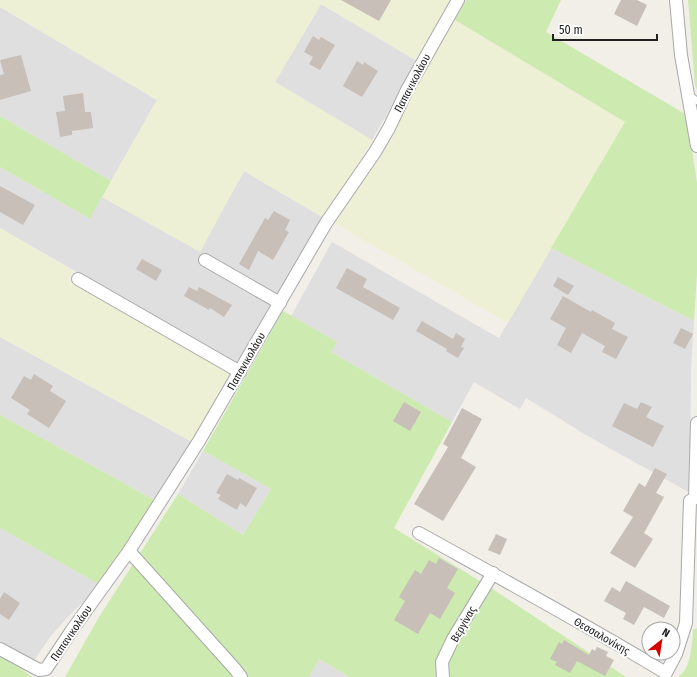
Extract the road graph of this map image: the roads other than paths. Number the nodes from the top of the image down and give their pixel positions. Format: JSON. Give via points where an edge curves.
{"nodes":[{"id":1,"x":458,"y":0,"type":"edge"},
{"id":2,"x":676,"y":0,"type":"edge"},
{"id":3,"x":688,"y":93,"type":"junction"},
{"id":4,"x":697,"y":101,"type":"edge"},
{"id":5,"x":697,"y":146,"type":"edge"},
{"id":6,"x":206,"y":260,"type":"dead end"},
{"id":7,"x":78,"y":279,"type":"dead end"},
{"id":8,"x":280,"y":303,"type":"junction"},
{"id":9,"x":240,"y":372,"type":"junction"},
{"id":10,"x":697,"y":423,"type":"edge"},
{"id":11,"x":419,"y":533,"type":"dead end"},
{"id":12,"x":129,"y":551,"type":"junction"},
{"id":13,"x":492,"y":574,"type":"junction"},
{"id":14,"x":0,"y":649,"type":"edge"},
{"id":15,"x":665,"y":675,"type":"edge"},
{"id":16,"x":241,"y":677,"type":"edge"},
{"id":17,"x":443,"y":677,"type":"edge"}],
"edges":[{"from":1,"to":8,"type":"street","name":"Παπανικολάου","via":[[370,161],[326,223]]},
{"from":2,"to":3,"type":"street","via":[[681,55]]},
{"from":3,"to":4,"type":"lane"},
{"from":3,"to":5,"type":"street"},
{"from":6,"to":8,"type":"street"},
{"from":7,"to":9,"type":"street"},
{"from":8,"to":9,"type":"street","name":"Παπανικολάου"},
{"from":9,"to":12,"type":"street","name":"Παπανικολάου"},
{"from":10,"to":15,"type":"street","name":"Θεσσαλονίκης","via":[[695,498],[690,501],[686,622],[676,654]]},
{"from":11,"to":13,"type":"street","name":"Θεσσαλονίκης"},
{"from":12,"to":14,"type":"street","name":"Παπανικολάου","via":[[46,669],[39,670]]},
{"from":12,"to":16,"type":"street"},
{"from":13,"to":15,"type":"street","name":"Θεσσαλονίκης","via":[[635,655]]},
{"from":13,"to":17,"type":"street","name":"Βεργίνας","via":[[442,662]]}]}
